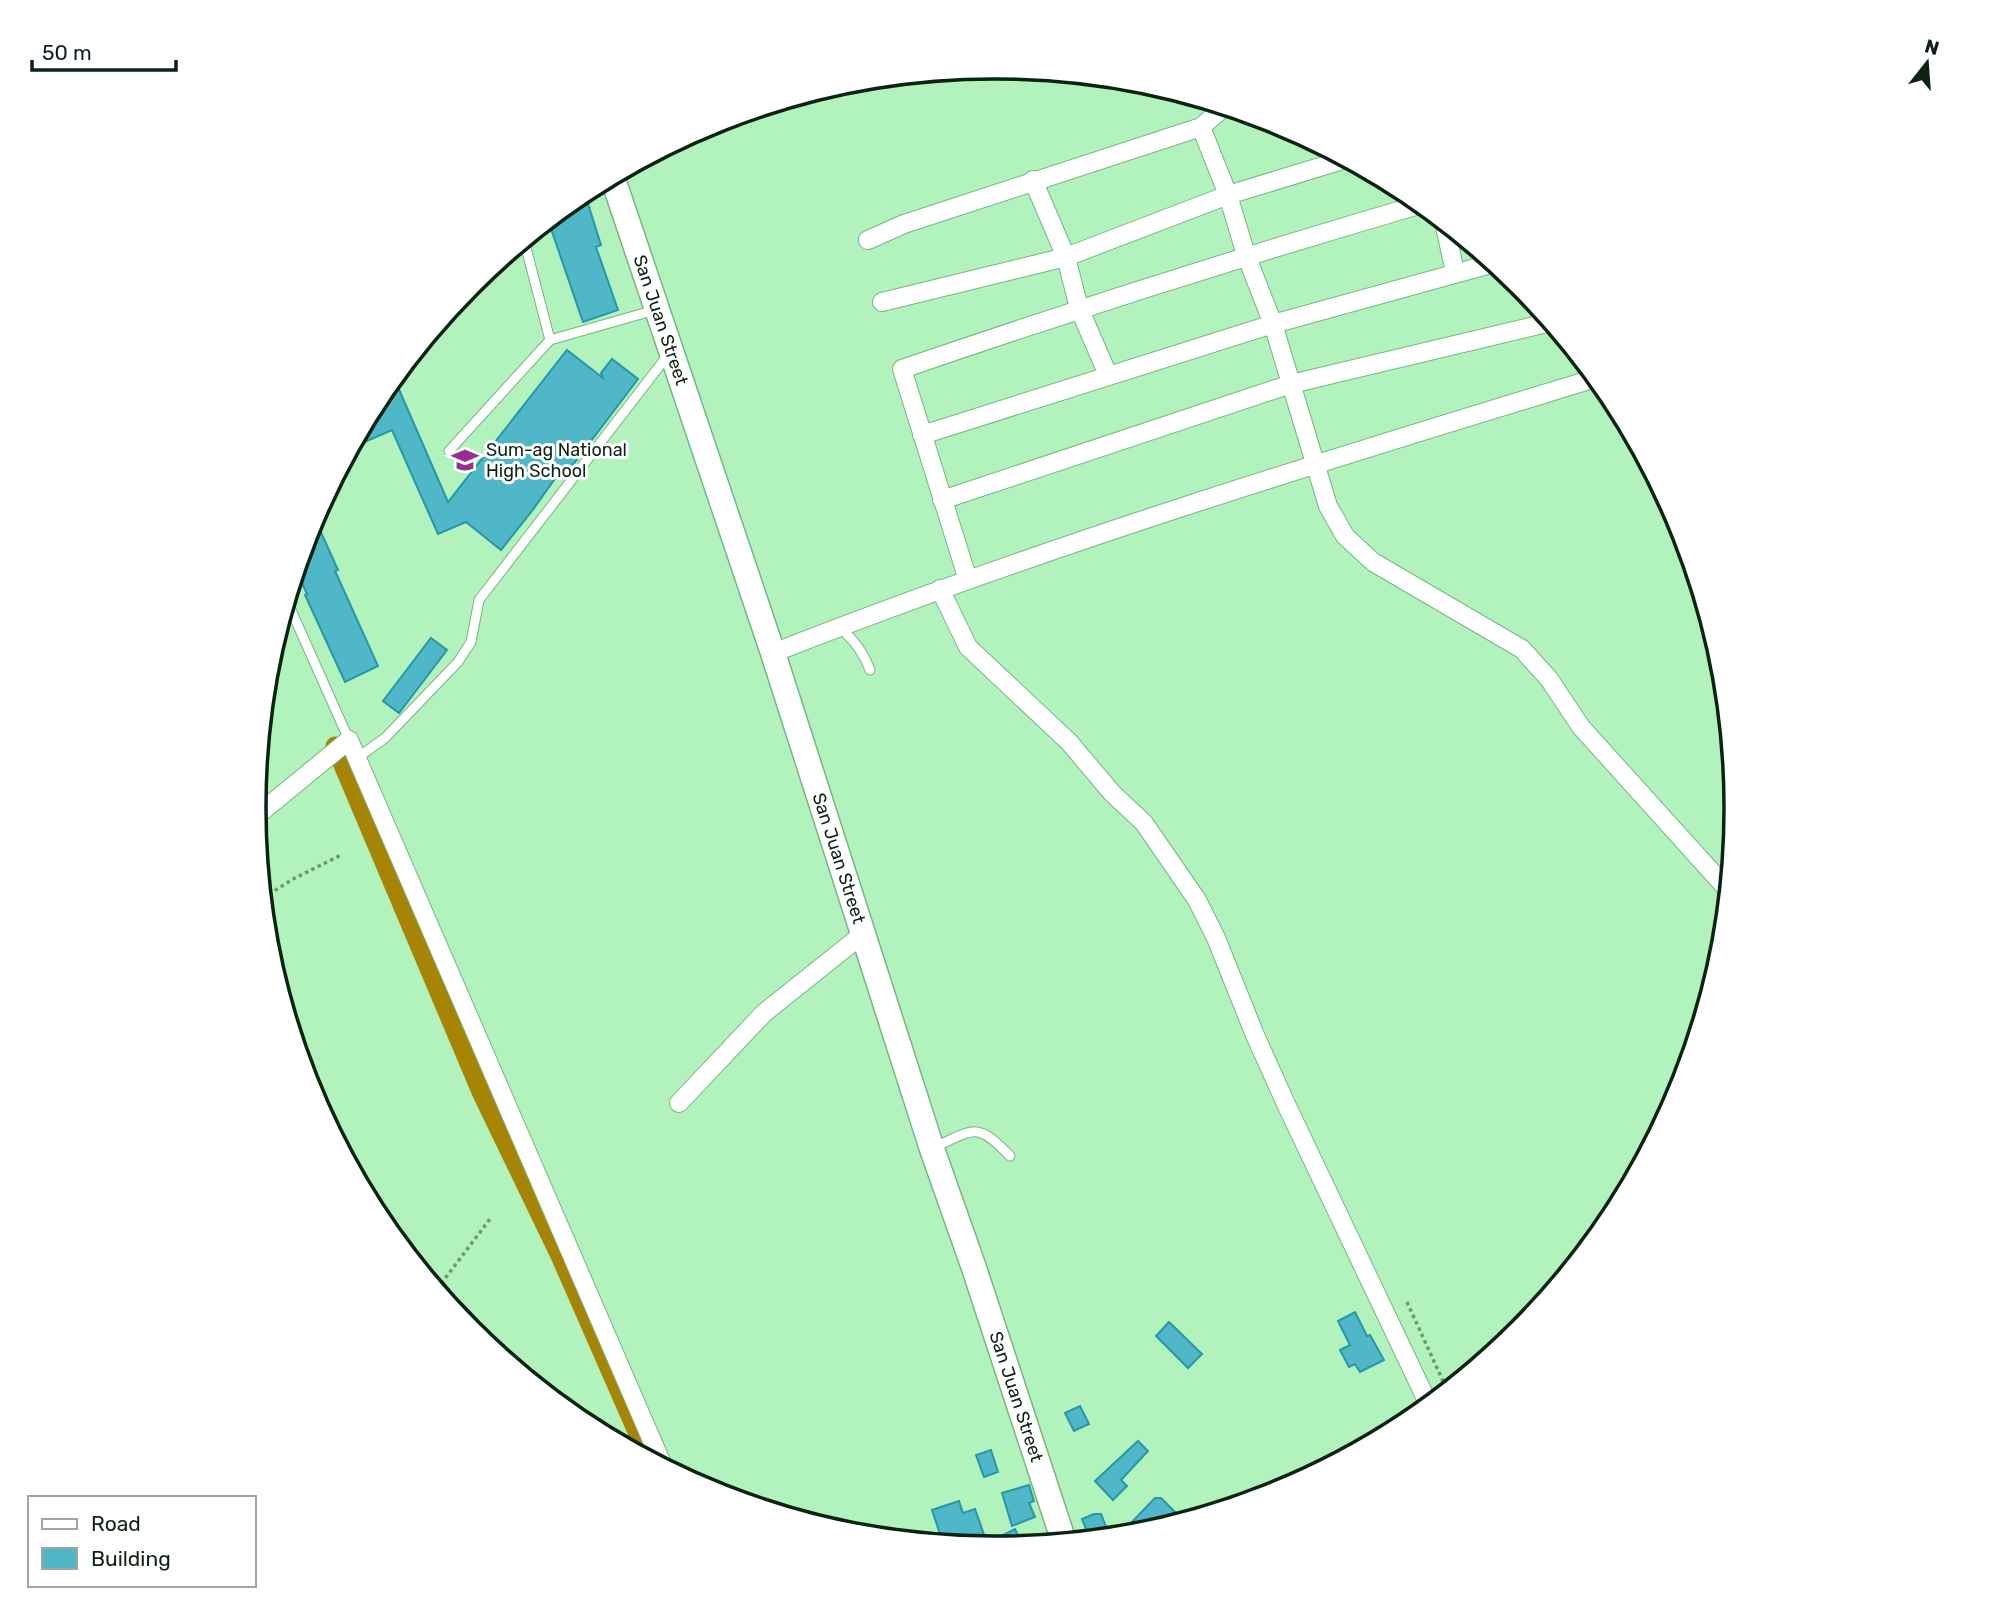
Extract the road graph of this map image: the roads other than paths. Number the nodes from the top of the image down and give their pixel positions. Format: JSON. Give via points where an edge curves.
{"nodes":[{"id":1,"x":1216,"y":113,"type":"edge"},
{"id":2,"x":1200,"y":127,"type":"junction"},
{"id":3,"x":1334,"y":163,"type":"edge"},
{"id":4,"x":1033,"y":180,"type":"junction"},
{"id":5,"x":615,"y":186,"type":"edge"},
{"id":6,"x":1228,"y":195,"type":"junction"},
{"id":7,"x":1409,"y":208,"type":"edge"},
{"id":8,"x":1447,"y":236,"type":"edge"},
{"id":9,"x":869,"y":240,"type":"dead end"},
{"id":10,"x":527,"y":250,"type":"edge"},
{"id":11,"x":1246,"y":255,"type":"junction"},
{"id":12,"x":1066,"y":257,"type":"junction"},
{"id":13,"x":1481,"y":266,"type":"edge"},
{"id":14,"x":1455,"y":272,"type":"junction"},
{"id":15,"x":882,"y":302,"type":"dead end"},
{"id":16,"x":1079,"y":308,"type":"junction"},
{"id":17,"x":657,"y":309,"type":"junction"},
{"id":18,"x":1273,"y":324,"type":"junction"},
{"id":19,"x":1541,"y":324,"type":"edge"},
{"id":20,"x":550,"y":340,"type":"junction"},
{"id":21,"x":671,"y":351,"type":"junction"},
{"id":22,"x":1108,"y":375,"type":"junction"},
{"id":23,"x":1585,"y":381,"type":"edge"},
{"id":24,"x":1291,"y":384,"type":"junction"},
{"id":25,"x":922,"y":435,"type":"junction"},
{"id":26,"x":449,"y":451,"type":"dead end"},
{"id":27,"x":1316,"y":463,"type":"junction"},
{"id":28,"x":942,"y":500,"type":"junction"},
{"id":29,"x":968,"y":580,"type":"junction"},
{"id":30,"x":940,"y":589,"type":"junction"},
{"id":31,"x":292,"y":615,"type":"edge"},
{"id":32,"x":839,"y":627,"type":"junction"},
{"id":33,"x":773,"y":653,"type":"junction"},
{"id":34,"x":870,"y":670,"type":"dead end"},
{"id":35,"x":340,"y":748,"type":"junction"},
{"id":36,"x":357,"y":758,"type":"junction"},
{"id":37,"x":266,"y":808,"type":"edge"},
{"id":38,"x":1720,"y":881,"type":"edge"},
{"id":39,"x":863,"y":934,"type":"junction"},
{"id":40,"x":679,"y":1103,"type":"dead end"},
{"id":41,"x":932,"y":1149,"type":"junction"},
{"id":42,"x":1010,"y":1156,"type":"dead end"},
{"id":43,"x":1425,"y":1396,"type":"edge"},
{"id":44,"x":657,"y":1453,"type":"edge"},
{"id":45,"x":1061,"y":1533,"type":"edge"}],
"edges":[{"from":1,"to":2,"type":"street"},
{"from":2,"to":4,"type":"street"},
{"from":2,"to":6,"type":"street"},
{"from":3,"to":6,"type":"street"},
{"from":4,"to":9,"type":"street","via":[[904,223]]},
{"from":4,"to":12,"type":"street"},
{"from":5,"to":17,"type":"main road","name":"San Juan Street"},
{"from":6,"to":11,"type":"street"},
{"from":6,"to":12,"type":"street"},
{"from":7,"to":11,"type":"street"},
{"from":8,"to":14,"type":"street"},
{"from":10,"to":20,"type":"lane"},
{"from":11,"to":16,"type":"street"},
{"from":11,"to":18,"type":"street"},
{"from":12,"to":15,"type":"street"},
{"from":12,"to":16,"type":"street"},
{"from":13,"to":14,"type":"street"},
{"from":14,"to":18,"type":"street"},
{"from":16,"to":22,"type":"street"},
{"from":16,"to":25,"type":"street","via":[[902,369]]},
{"from":17,"to":20,"type":"lane"},
{"from":17,"to":21,"type":"main road","name":"San Juan Street"},
{"from":18,"to":22,"type":"street"},
{"from":18,"to":24,"type":"street"},
{"from":19,"to":24,"type":"street"},
{"from":20,"to":26,"type":"lane"},
{"from":21,"to":33,"type":"main road","name":"San Juan Street"},
{"from":21,"to":36,"type":"lane","via":[[479,600],[471,642],[458,662],[385,738]]},
{"from":22,"to":25,"type":"street"},
{"from":23,"to":27,"type":"street"},
{"from":24,"to":27,"type":"street"},
{"from":24,"to":28,"type":"street"},
{"from":25,"to":28,"type":"street"},
{"from":27,"to":29,"type":"street"},
{"from":27,"to":38,"type":"street","via":[[1328,506],[1345,536],[1373,562],[1522,649],[1581,727]]},
{"from":28,"to":29,"type":"street"},
{"from":29,"to":30,"type":"street"},
{"from":30,"to":32,"type":"street"},
{"from":30,"to":43,"type":"street","via":[[968,647],[1069,741],[1144,823],[1197,900],[1281,1093]]},
{"from":31,"to":35,"type":"lane"},
{"from":32,"to":33,"type":"street"},
{"from":32,"to":34,"type":"lane","via":[[855,641]]},
{"from":33,"to":39,"type":"main road","name":"San Juan Street"},
{"from":35,"to":36,"type":"street"},
{"from":35,"to":37,"type":"street"},
{"from":36,"to":44,"type":"street"},
{"from":39,"to":40,"type":"street","via":[[764,1013]]},
{"from":39,"to":41,"type":"main road","name":"San Juan Street"},
{"from":41,"to":42,"type":"lane","via":[[973,1130],[984,1132]]},
{"from":41,"to":45,"type":"main road","name":"San Juan Street"}]}
